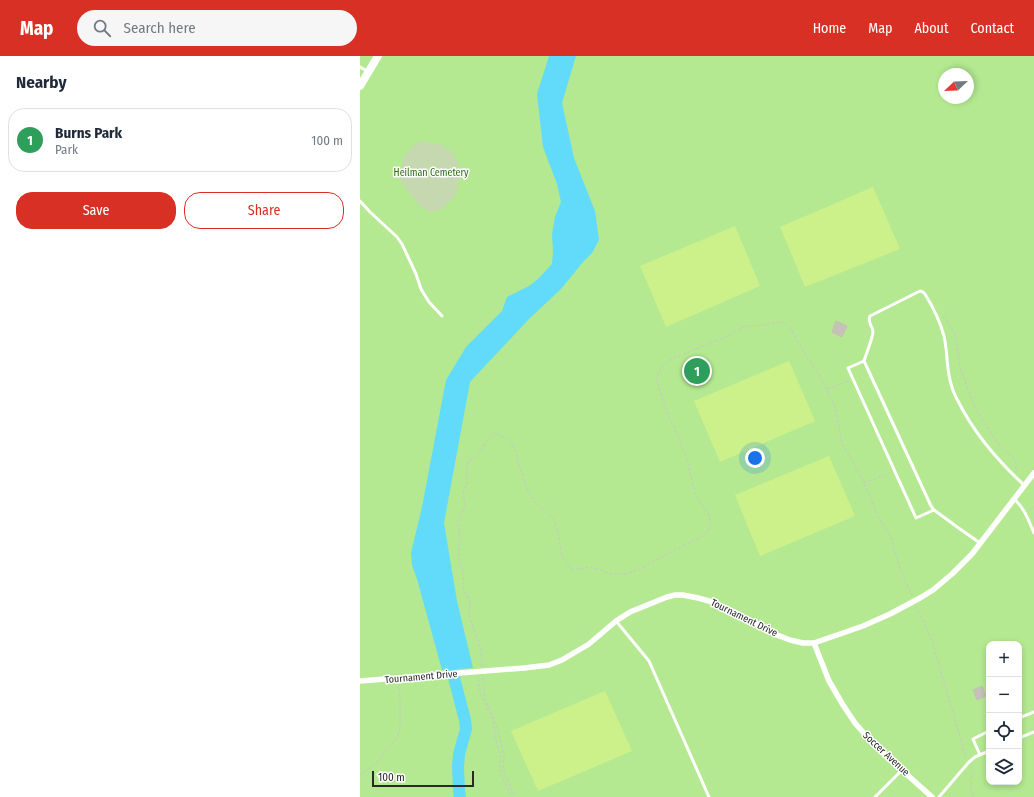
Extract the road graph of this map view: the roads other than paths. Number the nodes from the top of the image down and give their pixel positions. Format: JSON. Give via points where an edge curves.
{"nodes":[{"id":1,"x":378,"y":56,"type":"edge"},
{"id":2,"x":360,"y":67,"type":"edge"},
{"id":3,"x":369,"y":72,"type":"junction"},
{"id":4,"x":360,"y":86,"type":"edge"},
{"id":5,"x":360,"y":201,"type":"edge"},
{"id":6,"x":442,"y":316,"type":"dead end"},
{"id":7,"x":864,"y":361,"type":"junction"},
{"id":8,"x":1034,"y":473,"type":"edge"},
{"id":9,"x":1025,"y":486,"type":"junction"},
{"id":10,"x":1014,"y":499,"type":"junction"},
{"id":11,"x":934,"y":510,"type":"junction"},
{"id":12,"x":1034,"y":518,"type":"edge"},
{"id":13,"x":1029,"y":520,"type":"junction"},
{"id":14,"x":1034,"y":533,"type":"edge"},
{"id":15,"x":980,"y":543,"type":"junction"},
{"id":16,"x":616,"y":621,"type":"junction"},
{"id":17,"x":814,"y":643,"type":"junction"},
{"id":18,"x":360,"y":681,"type":"edge"},
{"id":19,"x":1034,"y":712,"type":"edge"},
{"id":20,"x":1022,"y":717,"type":"edge"},
{"id":21,"x":986,"y":732,"type":"edge"},
{"id":22,"x":1034,"y":732,"type":"edge"},
{"id":23,"x":1022,"y":737,"type":"edge"},
{"id":24,"x":986,"y":752,"type":"edge"},
{"id":25,"x":980,"y":755,"type":"junction"},
{"id":26,"x":902,"y":770,"type":"junction"},
{"id":27,"x":709,"y":797,"type":"edge"},
{"id":28,"x":875,"y":797,"type":"edge"},
{"id":29,"x":932,"y":797,"type":"edge"},
{"id":30,"x":939,"y":797,"type":"edge"}],
"edges":[{"from":1,"to":3,"type":"street"},
{"from":2,"to":3,"type":"lane"},
{"from":3,"to":4,"type":"street"},
{"from":5,"to":6,"type":"lane","via":[[402,244],[421,289]]},
{"from":7,"to":9,"type":"lane","via":[[872,335],[870,316],[920,291],[923,292],[936,312],[944,336],[953,391],[967,418],[1003,464]]},
{"from":7,"to":11,"type":"lane"},
{"from":7,"to":11,"type":"lane","via":[[848,368],[916,518]]},
{"from":8,"to":9,"type":"street","name":"Tournament Drive"},
{"from":9,"to":10,"type":"street","name":"Tournament Drive"},
{"from":10,"to":13,"type":"lane","via":[[1021,505]]},
{"from":10,"to":15,"type":"street","name":"Tournament Drive"},
{"from":11,"to":15,"type":"lane"},
{"from":12,"to":13,"type":"lane"},
{"from":13,"to":14,"type":"lane"},
{"from":15,"to":17,"type":"street","name":"Tournament Drive","via":[[952,574],[914,601],[863,626]]},
{"from":16,"to":17,"type":"street","name":"Tournament Drive","via":[[659,600],[683,595],[704,599],[790,640]]},
{"from":16,"to":18,"type":"street","name":"Tournament Drive","via":[[589,644],[549,665]]},
{"from":16,"to":27,"type":"lane","via":[[649,661]]},
{"from":17,"to":26,"type":"street","name":"Soccer Avenue","via":[[829,681],[847,711],[861,731]]},
{"from":19,"to":20,"type":"lane"},
{"from":21,"to":25,"type":"lane","via":[[972,739]]},
{"from":22,"to":23,"type":"lane"},
{"from":24,"to":25,"type":"lane"},
{"from":25,"to":30,"type":"lane","via":[[969,762]]},
{"from":26,"to":28,"type":"lane"},
{"from":26,"to":29,"type":"street","name":"Soccer Avenue"}]}
